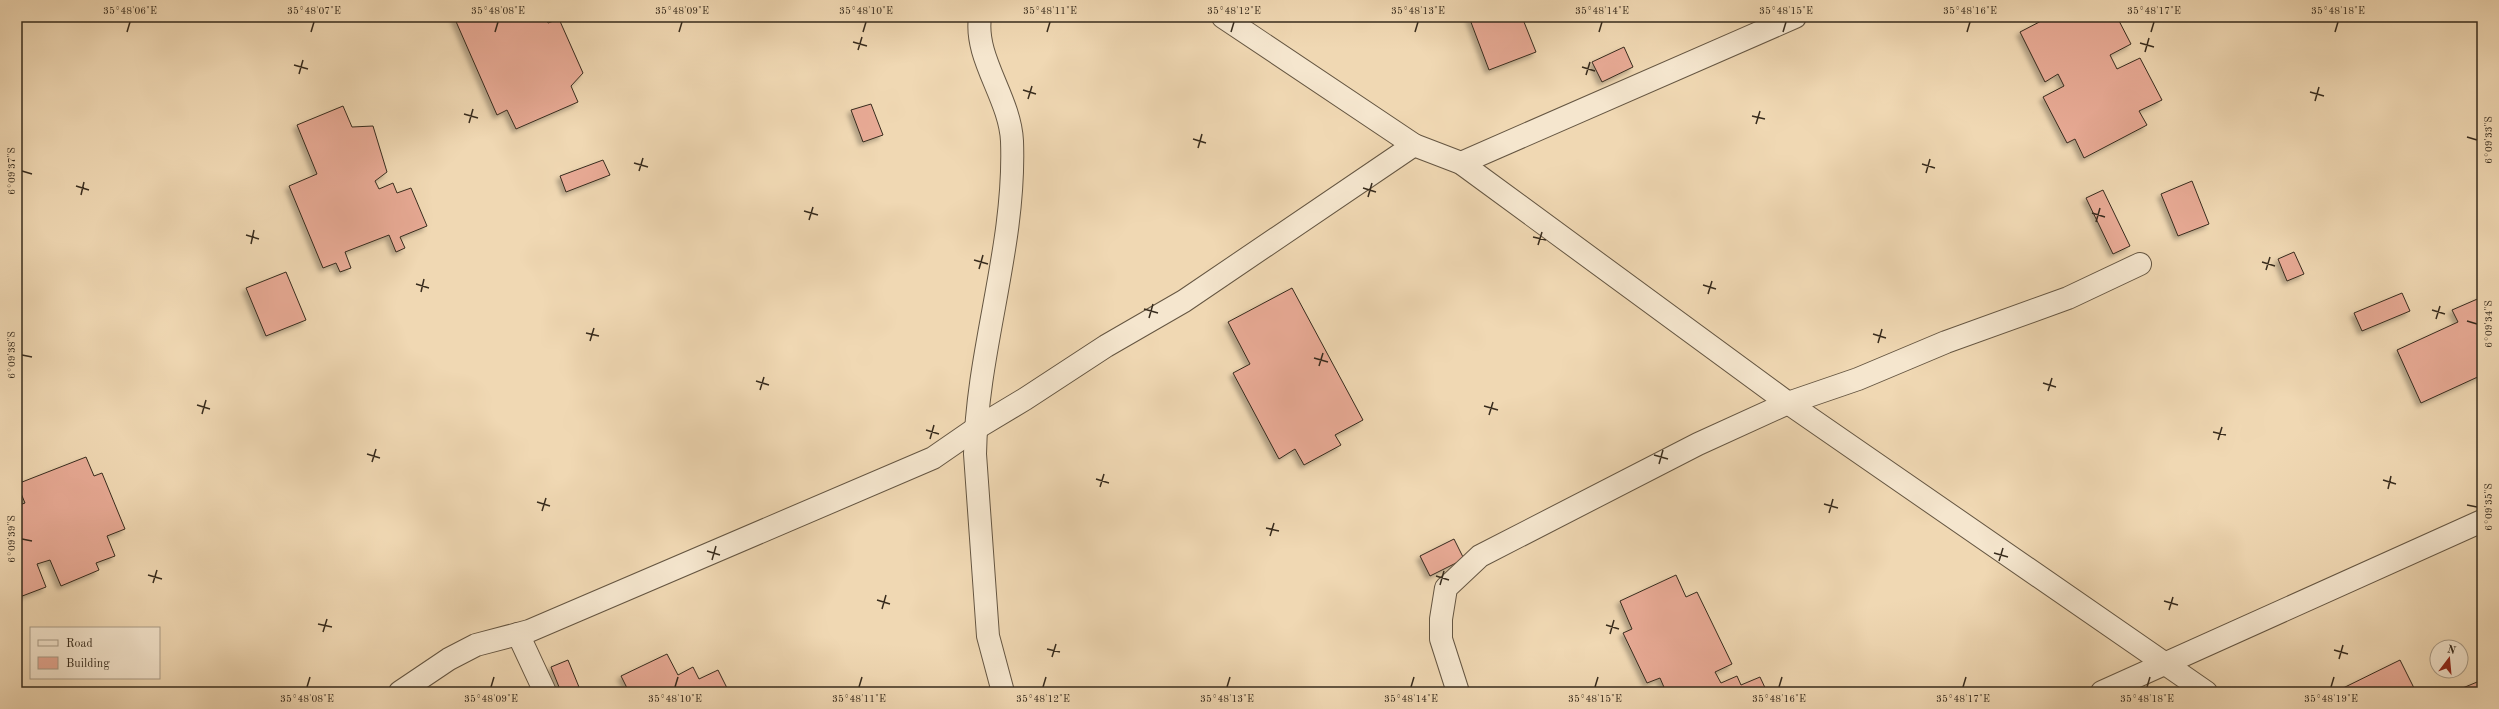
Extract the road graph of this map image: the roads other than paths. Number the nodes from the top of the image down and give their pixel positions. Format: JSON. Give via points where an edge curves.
{"nodes":[{"id":1,"x":980,"y":17,"type":"edge"},
{"id":2,"x":1223,"y":17,"type":"edge"},
{"id":3,"x":1795,"y":17,"type":"edge"},
{"id":4,"x":1414,"y":145,"type":"junction"},
{"id":5,"x":1461,"y":164,"type":"junction"},
{"id":6,"x":2140,"y":264,"type":"dead end"},
{"id":7,"x":1788,"y":403,"type":"junction"},
{"id":8,"x":975,"y":429,"type":"junction"},
{"id":9,"x":2482,"y":521,"type":"edge"},
{"id":10,"x":518,"y":634,"type":"junction"},
{"id":11,"x":2165,"y":663,"type":"junction"},
{"id":12,"x":400,"y":692,"type":"edge"},
{"id":13,"x":545,"y":692,"type":"edge"},
{"id":14,"x":1003,"y":692,"type":"edge"},
{"id":15,"x":1458,"y":692,"type":"edge"},
{"id":16,"x":2102,"y":692,"type":"edge"},
{"id":17,"x":2206,"y":692,"type":"edge"}],
"edges":[{"from":1,"to":8,"type":"street","via":[[979,37],[1010,119],[1012,142],[1009,226],[984,353]]},
{"from":2,"to":4,"type":"street"},
{"from":3,"to":5,"type":"street"},
{"from":4,"to":5,"type":"street"},
{"from":4,"to":8,"type":"street","via":[[1184,301],[1106,346]]},
{"from":5,"to":7,"type":"street"},
{"from":6,"to":7,"type":"street","via":[[2068,298],[1946,342],[1858,379]]},
{"from":7,"to":11,"type":"street"},
{"from":7,"to":15,"type":"street","via":[[1698,444],[1480,556],[1446,588],[1441,639]]},
{"from":8,"to":10,"type":"street","via":[[933,458]]},
{"from":8,"to":14,"type":"street","via":[[987,629]]},
{"from":9,"to":11,"type":"street"},
{"from":10,"to":12,"type":"street","via":[[476,645],[449,659]]},
{"from":10,"to":13,"type":"street"},
{"from":11,"to":16,"type":"street"},
{"from":11,"to":17,"type":"street"}]}
